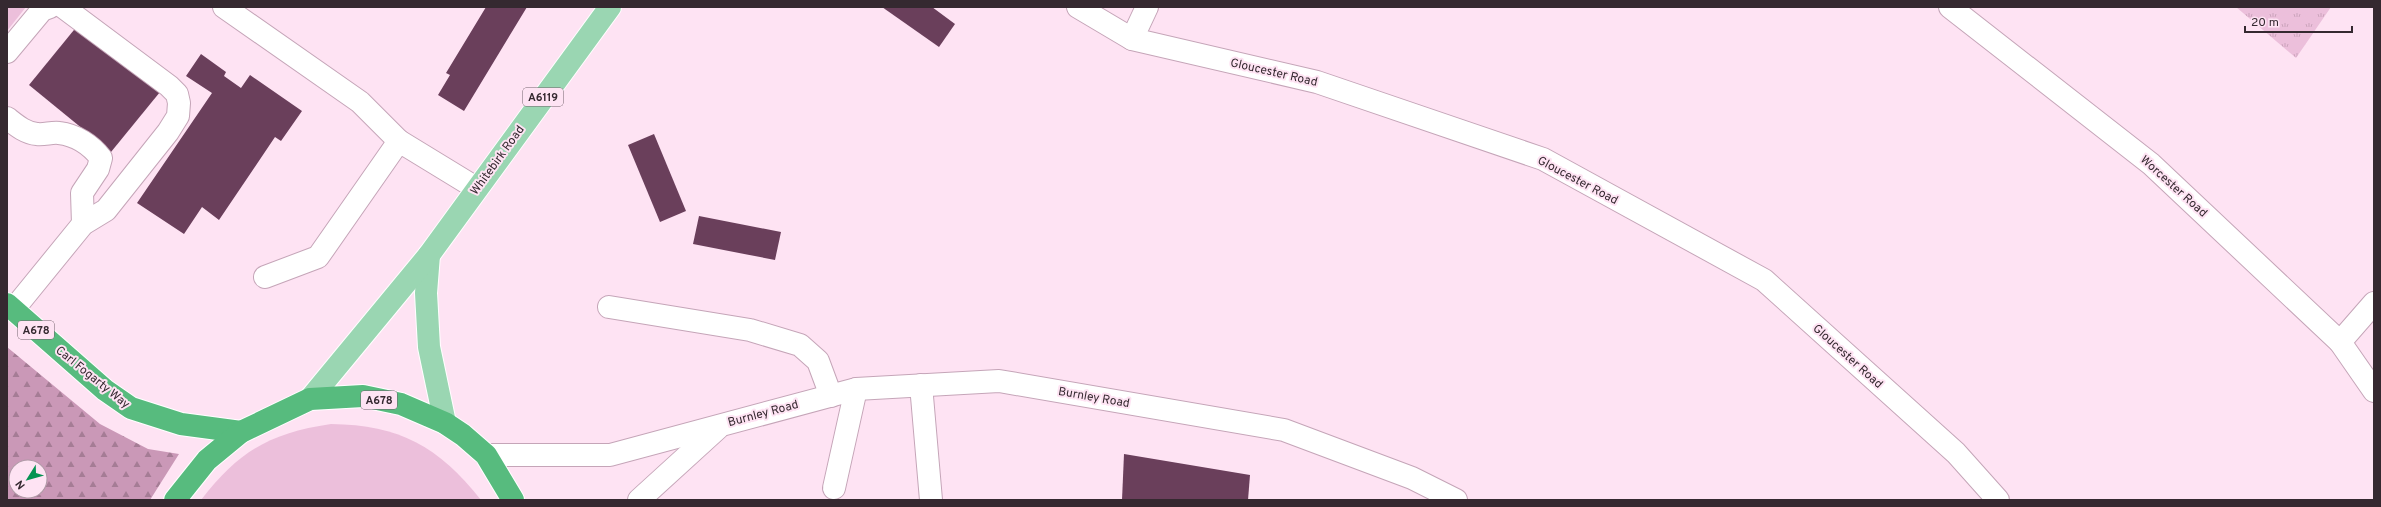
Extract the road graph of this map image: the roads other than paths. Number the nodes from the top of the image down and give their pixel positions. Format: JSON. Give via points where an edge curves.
{"nodes":[{"id":1,"x":50,"y":7,"type":"edge"},
{"id":2,"x":63,"y":7,"type":"edge"},
{"id":3,"x":224,"y":7,"type":"edge"},
{"id":4,"x":610,"y":7,"type":"edge"},
{"id":5,"x":1078,"y":7,"type":"edge"},
{"id":6,"x":1147,"y":7,"type":"edge"},
{"id":7,"x":1950,"y":7,"type":"edge"},
{"id":8,"x":1132,"y":39,"type":"junction"},
{"id":9,"x":7,"y":52,"type":"edge"},
{"id":10,"x":7,"y":118,"type":"edge"},
{"id":11,"x":399,"y":141,"type":"junction"},
{"id":12,"x":476,"y":188,"type":"junction"},
{"id":13,"x":83,"y":224,"type":"junction"},
{"id":14,"x":429,"y":255,"type":"junction"},
{"id":15,"x":265,"y":277,"type":"dead end"},
{"id":16,"x":2374,"y":303,"type":"edge"},
{"id":17,"x":10,"y":307,"type":"edge"},
{"id":18,"x":609,"y":307,"type":"dead end"},
{"id":19,"x":2340,"y":342,"type":"junction"},
{"id":20,"x":921,"y":386,"type":"junction"},
{"id":21,"x":856,"y":389,"type":"junction"},
{"id":22,"x":2374,"y":391,"type":"edge"},
{"id":23,"x":831,"y":396,"type":"junction"},
{"id":24,"x":310,"y":399,"type":"junction"},
{"id":25,"x":445,"y":423,"type":"junction"},
{"id":26,"x":722,"y":424,"type":"junction"},
{"id":27,"x":241,"y":432,"type":"junction"},
{"id":28,"x":486,"y":455,"type":"junction"},
{"id":29,"x":834,"y":488,"type":"dead end"},
{"id":30,"x":175,"y":500,"type":"edge"},
{"id":31,"x":514,"y":500,"type":"edge"},
{"id":32,"x":639,"y":500,"type":"edge"},
{"id":33,"x":931,"y":500,"type":"edge"},
{"id":34,"x":1456,"y":500,"type":"edge"},
{"id":35,"x":1998,"y":500,"type":"edge"}],
"edges":[{"from":1,"to":9,"type":"street","via":[[42,10]]},
{"from":2,"to":13,"type":"street","via":[[169,86],[177,94],[179,103],[178,116],[168,132],[106,210]]},
{"from":3,"to":11,"type":"street","via":[[360,102]]},
{"from":4,"to":12,"type":"main road","name":"Whitebirk Road","number":"A6119"},
{"from":5,"to":8,"type":"street","name":"Gloucester Road"},
{"from":6,"to":8,"type":"street"},
{"from":7,"to":19,"type":"street","name":"Worcester Road","via":[[2151,164]]},
{"from":8,"to":35,"type":"street","name":"Gloucester Road","via":[[1317,82],[1543,160],[1764,280],[1956,453]]},
{"from":10,"to":13,"type":"street","via":[[24,130],[37,134],[59,133],[81,140],[94,148],[101,158],[98,169],[82,193]]},
{"from":11,"to":12,"type":"street"},
{"from":11,"to":15,"type":"street","via":[[318,257]]},
{"from":12,"to":14,"type":"main road","name":"Whitebirk Road","number":"A6119"},
{"from":13,"to":17,"type":"street"},
{"from":14,"to":24,"type":"main road","name":"Whitebirk Road","number":"A6119"},
{"from":14,"to":25,"type":"main road","via":[[426,293],[429,348]]},
{"from":16,"to":19,"type":"street"},
{"from":17,"to":27,"type":"highway","name":"Carl Fogarty Way","number":"A678","via":[[105,390],[131,408],[181,424]]},
{"from":18,"to":23,"type":"street","via":[[750,330],[800,345],[818,361]]},
{"from":19,"to":22,"type":"street","name":"Worcester Road"},
{"from":20,"to":21,"type":"street","name":"Burnley Road"},
{"from":20,"to":33,"type":"street"},
{"from":20,"to":34,"type":"street","name":"Burnley Road","via":[[999,381],[1284,430],[1412,478]]},
{"from":21,"to":23,"type":"street","name":"Burnley Road"},
{"from":21,"to":29,"type":"street"},
{"from":23,"to":26,"type":"street","name":"Burnley Road"},
{"from":24,"to":25,"type":"highway","number":"A678","via":[[363,396],[400,404]]},
{"from":24,"to":27,"type":"highway","number":"A678"},
{"from":25,"to":28,"type":"highway","number":"A678"},
{"from":26,"to":28,"type":"street","name":"Burnley Road","via":[[610,455]]},
{"from":26,"to":32,"type":"street","name":"Burnley Road"},
{"from":27,"to":30,"type":"highway","number":"A678","via":[[207,460]]},
{"from":28,"to":31,"type":"highway","number":"A678"}]}
